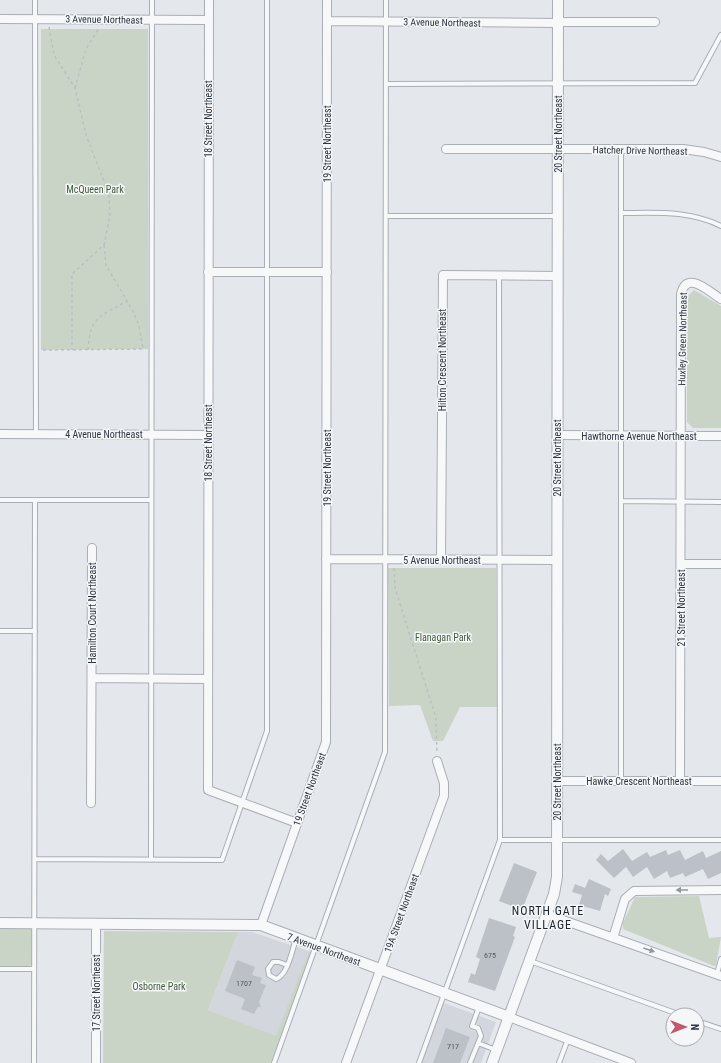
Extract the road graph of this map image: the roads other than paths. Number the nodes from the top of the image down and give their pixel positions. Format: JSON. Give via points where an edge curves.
{"nodes":[{"id":1,"x":35,"y":0,"type":"edge"},
{"id":2,"x":152,"y":0,"type":"edge"},
{"id":3,"x":208,"y":0,"type":"edge"},
{"id":4,"x":267,"y":0,"type":"edge"},
{"id":5,"x":327,"y":0,"type":"edge"},
{"id":6,"x":386,"y":0,"type":"edge"},
{"id":7,"x":558,"y":0,"type":"edge"},
{"id":8,"x":0,"y":18,"type":"edge"},
{"id":9,"x":35,"y":19,"type":"junction"},
{"id":10,"x":152,"y":20,"type":"junction"},
{"id":11,"x":208,"y":20,"type":"junction"},
{"id":12,"x":327,"y":21,"type":"junction"},
{"id":13,"x":386,"y":22,"type":"junction"},
{"id":14,"x":655,"y":22,"type":"dead end"},
{"id":15,"x":558,"y":23,"type":"junction"},
{"id":16,"x":721,"y":36,"type":"edge"},
{"id":17,"x":558,"y":83,"type":"junction"},
{"id":18,"x":386,"y":84,"type":"junction"},
{"id":19,"x":446,"y":149,"type":"dead end"},
{"id":20,"x":558,"y":149,"type":"junction"},
{"id":21,"x":621,"y":150,"type":"junction"},
{"id":22,"x":721,"y":157,"type":"edge"},
{"id":23,"x":621,"y":213,"type":"junction"},
{"id":24,"x":386,"y":216,"type":"junction"},
{"id":25,"x":558,"y":216,"type":"junction"},
{"id":26,"x":721,"y":226,"type":"edge"},
{"id":27,"x":208,"y":272,"type":"junction"},
{"id":28,"x":267,"y":272,"type":"junction"},
{"id":29,"x":327,"y":272,"type":"junction"},
{"id":30,"x":499,"y":275,"type":"junction"},
{"id":31,"x":558,"y":276,"type":"junction"},
{"id":32,"x":721,"y":299,"type":"edge"},
{"id":33,"x":0,"y":434,"type":"edge"},
{"id":34,"x":36,"y":434,"type":"junction"},
{"id":35,"x":152,"y":434,"type":"junction"},
{"id":36,"x":208,"y":435,"type":"junction"},
{"id":37,"x":557,"y":435,"type":"junction"},
{"id":38,"x":620,"y":436,"type":"junction"},
{"id":39,"x":681,"y":436,"type":"junction"},
{"id":40,"x":721,"y":436,"type":"edge"},
{"id":41,"x":0,"y":500,"type":"edge"},
{"id":42,"x":35,"y":500,"type":"junction"},
{"id":43,"x":152,"y":500,"type":"junction"},
{"id":44,"x":621,"y":502,"type":"junction"},
{"id":45,"x":681,"y":502,"type":"junction"},
{"id":46,"x":721,"y":502,"type":"edge"},
{"id":47,"x":92,"y":548,"type":"dead end"},
{"id":48,"x":326,"y":559,"type":"junction"},
{"id":49,"x":441,"y":559,"type":"junction"},
{"id":50,"x":389,"y":560,"type":"junction"},
{"id":51,"x":498,"y":560,"type":"junction"},
{"id":52,"x":557,"y":560,"type":"junction"},
{"id":53,"x":681,"y":564,"type":"junction"},
{"id":54,"x":721,"y":564,"type":"edge"},
{"id":55,"x":0,"y":631,"type":"edge"},
{"id":56,"x":35,"y":631,"type":"junction"},
{"id":57,"x":92,"y":678,"type":"junction"},
{"id":58,"x":151,"y":678,"type":"junction"},
{"id":59,"x":208,"y":679,"type":"junction"},
{"id":60,"x":437,"y":761,"type":"road end"},
{"id":61,"x":680,"y":780,"type":"junction"},
{"id":62,"x":557,"y":781,"type":"junction"},
{"id":63,"x":621,"y":781,"type":"junction"},
{"id":64,"x":721,"y":781,"type":"edge"},
{"id":65,"x":91,"y":803,"type":"dead end"},
{"id":66,"x":242,"y":803,"type":"junction"},
{"id":67,"x":298,"y":823,"type":"junction"},
{"id":68,"x":500,"y":840,"type":"junction"},
{"id":69,"x":557,"y":840,"type":"junction"},
{"id":70,"x":721,"y":840,"type":"edge"},
{"id":71,"x":35,"y":859,"type":"junction"},
{"id":72,"x":151,"y":860,"type":"junction"},
{"id":73,"x":721,"y":890,"type":"edge"},
{"id":74,"x":546,"y":914,"type":"junction"},
{"id":75,"x":0,"y":923,"type":"edge"},
{"id":76,"x":35,"y":923,"type":"junction"},
{"id":77,"x":96,"y":924,"type":"junction"},
{"id":78,"x":260,"y":925,"type":"junction"},
{"id":79,"x":296,"y":938,"type":"junction"},
{"id":80,"x":613,"y":938,"type":"junction"},
{"id":81,"x":317,"y":946,"type":"junction"},
{"id":82,"x":721,"y":959,"type":"edge"},
{"id":83,"x":529,"y":961,"type":"junction"},
{"id":84,"x":287,"y":965,"type":"junction"},
{"id":85,"x":0,"y":969,"type":"edge"},
{"id":86,"x":34,"y":969,"type":"junction"},
{"id":87,"x":380,"y":970,"type":"junction"},
{"id":88,"x":719,"y":975,"type":"edge"},
{"id":89,"x":444,"y":994,"type":"junction"},
{"id":90,"x":479,"y":1007,"type":"junction"},
{"id":91,"x":665,"y":1009,"type":"edge"},
{"id":92,"x":508,"y":1017,"type":"junction"},
{"id":93,"x":705,"y":1024,"type":"edge"},
{"id":94,"x":721,"y":1029,"type":"edge"},
{"id":95,"x":568,"y":1040,"type":"junction"},
{"id":96,"x":478,"y":1043,"type":"junction"},
{"id":97,"x":496,"y":1050,"type":"junction"},
{"id":98,"x":34,"y":1063,"type":"edge"},
{"id":99,"x":96,"y":1063,"type":"edge"},
{"id":100,"x":274,"y":1063,"type":"edge"},
{"id":101,"x":346,"y":1063,"type":"edge"},
{"id":102,"x":419,"y":1063,"type":"edge"},
{"id":103,"x":470,"y":1063,"type":"edge"},
{"id":104,"x":492,"y":1063,"type":"edge"},
{"id":105,"x":559,"y":1063,"type":"edge"},
{"id":106,"x":631,"y":1063,"type":"edge"}],
"edges":[{"from":1,"to":9,"type":"lane"},
{"from":2,"to":10,"type":"lane"},
{"from":3,"to":11,"type":"street","name":"18 Street Northeast"},
{"from":4,"to":28,"type":"lane"},
{"from":5,"to":12,"type":"street","name":"19 Street Northeast"},
{"from":6,"to":13,"type":"lane"},
{"from":7,"to":15,"type":"street","name":"20 Street Northeast"},
{"from":8,"to":9,"type":"street","name":"3 Avenue Northeast"},
{"from":9,"to":10,"type":"street","name":"3 Avenue Northeast"},
{"from":9,"to":34,"type":"lane"},
{"from":10,"to":11,"type":"street","name":"3 Avenue Northeast"},
{"from":10,"to":35,"type":"lane"},
{"from":11,"to":27,"type":"street","name":"18 Street Northeast"},
{"from":12,"to":13,"type":"street","name":"3 Avenue Northeast"},
{"from":12,"to":29,"type":"street","name":"19 Street Northeast"},
{"from":13,"to":15,"type":"street","name":"3 Avenue Northeast"},
{"from":13,"to":18,"type":"lane"},
{"from":14,"to":15,"type":"street","name":"3 Avenue Northeast"},
{"from":15,"to":17,"type":"street","name":"20 Street Northeast"},
{"from":16,"to":17,"type":"lane","via":[[695,83]]},
{"from":17,"to":18,"type":"lane"},
{"from":17,"to":20,"type":"street","name":"20 Street Northeast"},
{"from":18,"to":24,"type":"lane"},
{"from":19,"to":20,"type":"street","name":"Hatcher Drive Northeast"},
{"from":20,"to":21,"type":"street","name":"Hatcher Drive Northeast"},
{"from":20,"to":25,"type":"street","name":"20 Street Northeast"},
{"from":21,"to":22,"type":"street","name":"Hatcher Drive Northeast","via":[[683,150]]},
{"from":21,"to":23,"type":"lane"},
{"from":23,"to":26,"type":"lane","via":[[682,213]]},
{"from":23,"to":38,"type":"lane"},
{"from":24,"to":25,"type":"lane"},
{"from":24,"to":50,"type":"lane"},
{"from":25,"to":31,"type":"street","name":"20 Street Northeast"},
{"from":27,"to":28,"type":"street"},
{"from":27,"to":36,"type":"street","name":"18 Street Northeast"},
{"from":28,"to":29,"type":"street"},
{"from":28,"to":66,"type":"lane","via":[[267,731]]},
{"from":29,"to":48,"type":"street","name":"19 Street Northeast"},
{"from":30,"to":31,"type":"street","name":"Hilton Crescent Northeast"},
{"from":30,"to":49,"type":"street","name":"Hilton Crescent Northeast","via":[[443,275]]},
{"from":30,"to":51,"type":"lane"},
{"from":31,"to":37,"type":"street","name":"20 Street Northeast"},
{"from":32,"to":39,"type":"street","name":"Huxley Green Northeast","via":[[695,282],[688,283],[681,294]]},
{"from":33,"to":34,"type":"street","name":"4 Avenue Northeast"},
{"from":34,"to":35,"type":"street","name":"4 Avenue Northeast"},
{"from":35,"to":36,"type":"street","name":"4 Avenue Northeast"},
{"from":35,"to":43,"type":"lane"},
{"from":36,"to":59,"type":"street","name":"18 Street Northeast"},
{"from":37,"to":38,"type":"street","name":"Hawthorne Avenue Northeast"},
{"from":37,"to":52,"type":"street","name":"20 Street Northeast"},
{"from":38,"to":39,"type":"street","name":"Hawthorne Avenue Northeast"},
{"from":38,"to":44,"type":"lane"},
{"from":39,"to":40,"type":"street","name":"Hawthorne Avenue Northeast"},
{"from":39,"to":45,"type":"street","name":"21 Street Northeast"},
{"from":41,"to":42,"type":"lane"},
{"from":42,"to":43,"type":"lane"},
{"from":42,"to":56,"type":"lane"},
{"from":43,"to":58,"type":"lane"},
{"from":44,"to":45,"type":"lane"},
{"from":44,"to":63,"type":"lane"},
{"from":45,"to":46,"type":"lane"},
{"from":45,"to":53,"type":"street","name":"21 Street Northeast"},
{"from":47,"to":57,"type":"street","name":"Hamilton Court Northeast"},
{"from":48,"to":50,"type":"street","name":"5 Avenue Northeast"},
{"from":48,"to":67,"type":"street","name":"19 Street Northeast","via":[[326,742]]},
{"from":49,"to":50,"type":"street","name":"5 Avenue Northeast"},
{"from":49,"to":51,"type":"street","name":"5 Avenue Northeast"},
{"from":50,"to":81,"type":"lane","via":[[385,752]]},
{"from":51,"to":52,"type":"street","name":"5 Avenue Northeast"},
{"from":51,"to":68,"type":"lane"},
{"from":52,"to":62,"type":"street","name":"20 Street Northeast"},
{"from":53,"to":54,"type":"street"},
{"from":53,"to":61,"type":"street","name":"21 Street Northeast"},
{"from":55,"to":56,"type":"lane"},
{"from":56,"to":71,"type":"lane"},
{"from":57,"to":58,"type":"street","name":"Hamilton Court Northeast"},
{"from":57,"to":65,"type":"street","name":"Hamilton Court Northeast"},
{"from":58,"to":59,"type":"street","name":"Hamilton Court Northeast"},
{"from":58,"to":72,"type":"lane"},
{"from":59,"to":66,"type":"street","name":"18 Street Northeast","via":[[208,790]]},
{"from":60,"to":87,"type":"street","name":"19A Street Northeast","via":[[444,783],[444,796]]},
{"from":61,"to":63,"type":"street","name":"Hawke Crescent Northeast"},
{"from":61,"to":64,"type":"street","name":"Hawke Crescent Northeast"},
{"from":62,"to":63,"type":"street","name":"Hawke Crescent Northeast"},
{"from":62,"to":69,"type":"street","name":"20 Street Northeast"},
{"from":66,"to":67,"type":"street","name":"18 Street Northeast"},
{"from":66,"to":72,"type":"lane","via":[[222,860]]},
{"from":67,"to":78,"type":"street","name":"19 Street Northeast"},
{"from":68,"to":69,"type":"lane"},
{"from":68,"to":89,"type":"lane"},
{"from":69,"to":70,"type":"lane"},
{"from":69,"to":74,"type":"street","name":"20 Street Northeast","via":[[557,877]]},
{"from":71,"to":72,"type":"lane"},
{"from":71,"to":76,"type":"lane"},
{"from":73,"to":80,"type":"street","one_way":true,"via":[[634,891],[626,899]]},
{"from":74,"to":80,"type":"street"},
{"from":74,"to":83,"type":"street","name":"20 Street Northeast"},
{"from":75,"to":76,"type":"street","name":"7 Avenue Northeast"},
{"from":76,"to":77,"type":"street","name":"7 Avenue Northeast"},
{"from":76,"to":86,"type":"lane"},
{"from":77,"to":78,"type":"street","name":"7 Avenue Northeast"},
{"from":77,"to":99,"type":"street","name":"17 Street Northeast"},
{"from":78,"to":79,"type":"street","name":"7 Avenue Northeast"},
{"from":79,"to":81,"type":"street","name":"7 Avenue Northeast"},
{"from":79,"to":84,"type":"lane"},
{"from":80,"to":88,"type":"street","one_way":true},
{"from":81,"to":87,"type":"street","name":"7 Avenue Northeast"},
{"from":81,"to":100,"type":"lane"},
{"from":82,"to":88,"type":"lane"},
{"from":83,"to":91,"type":"lane"},
{"from":83,"to":92,"type":"street","name":"20 Street Northeast"},
{"from":84,"to":84,"type":"lane","via":[[281,977],[274,978],[269,975],[268,969],[273,962]]},
{"from":85,"to":86,"type":"lane"},
{"from":86,"to":98,"type":"lane"},
{"from":87,"to":89,"type":"street","name":"7 Avenue Northeast"},
{"from":87,"to":101,"type":"street","name":"19A Street Northeast"},
{"from":89,"to":90,"type":"street","name":"7 Avenue Northeast"},
{"from":89,"to":102,"type":"lane"},
{"from":90,"to":92,"type":"street","name":"7 Avenue Northeast"},
{"from":90,"to":96,"type":"lane","via":[[472,1026],[478,1028],[481,1036]]},
{"from":92,"to":95,"type":"street","name":"7 Avenue Northeast"},
{"from":92,"to":97,"type":"street","name":"20 Street Northeast"},
{"from":93,"to":94,"type":"lane"},
{"from":95,"to":105,"type":"lane"},
{"from":95,"to":106,"type":"street","name":"7 Avenue Northeast"},
{"from":96,"to":97,"type":"lane"},
{"from":96,"to":103,"type":"lane"},
{"from":97,"to":104,"type":"street","name":"20 Street Northeast"}]}
